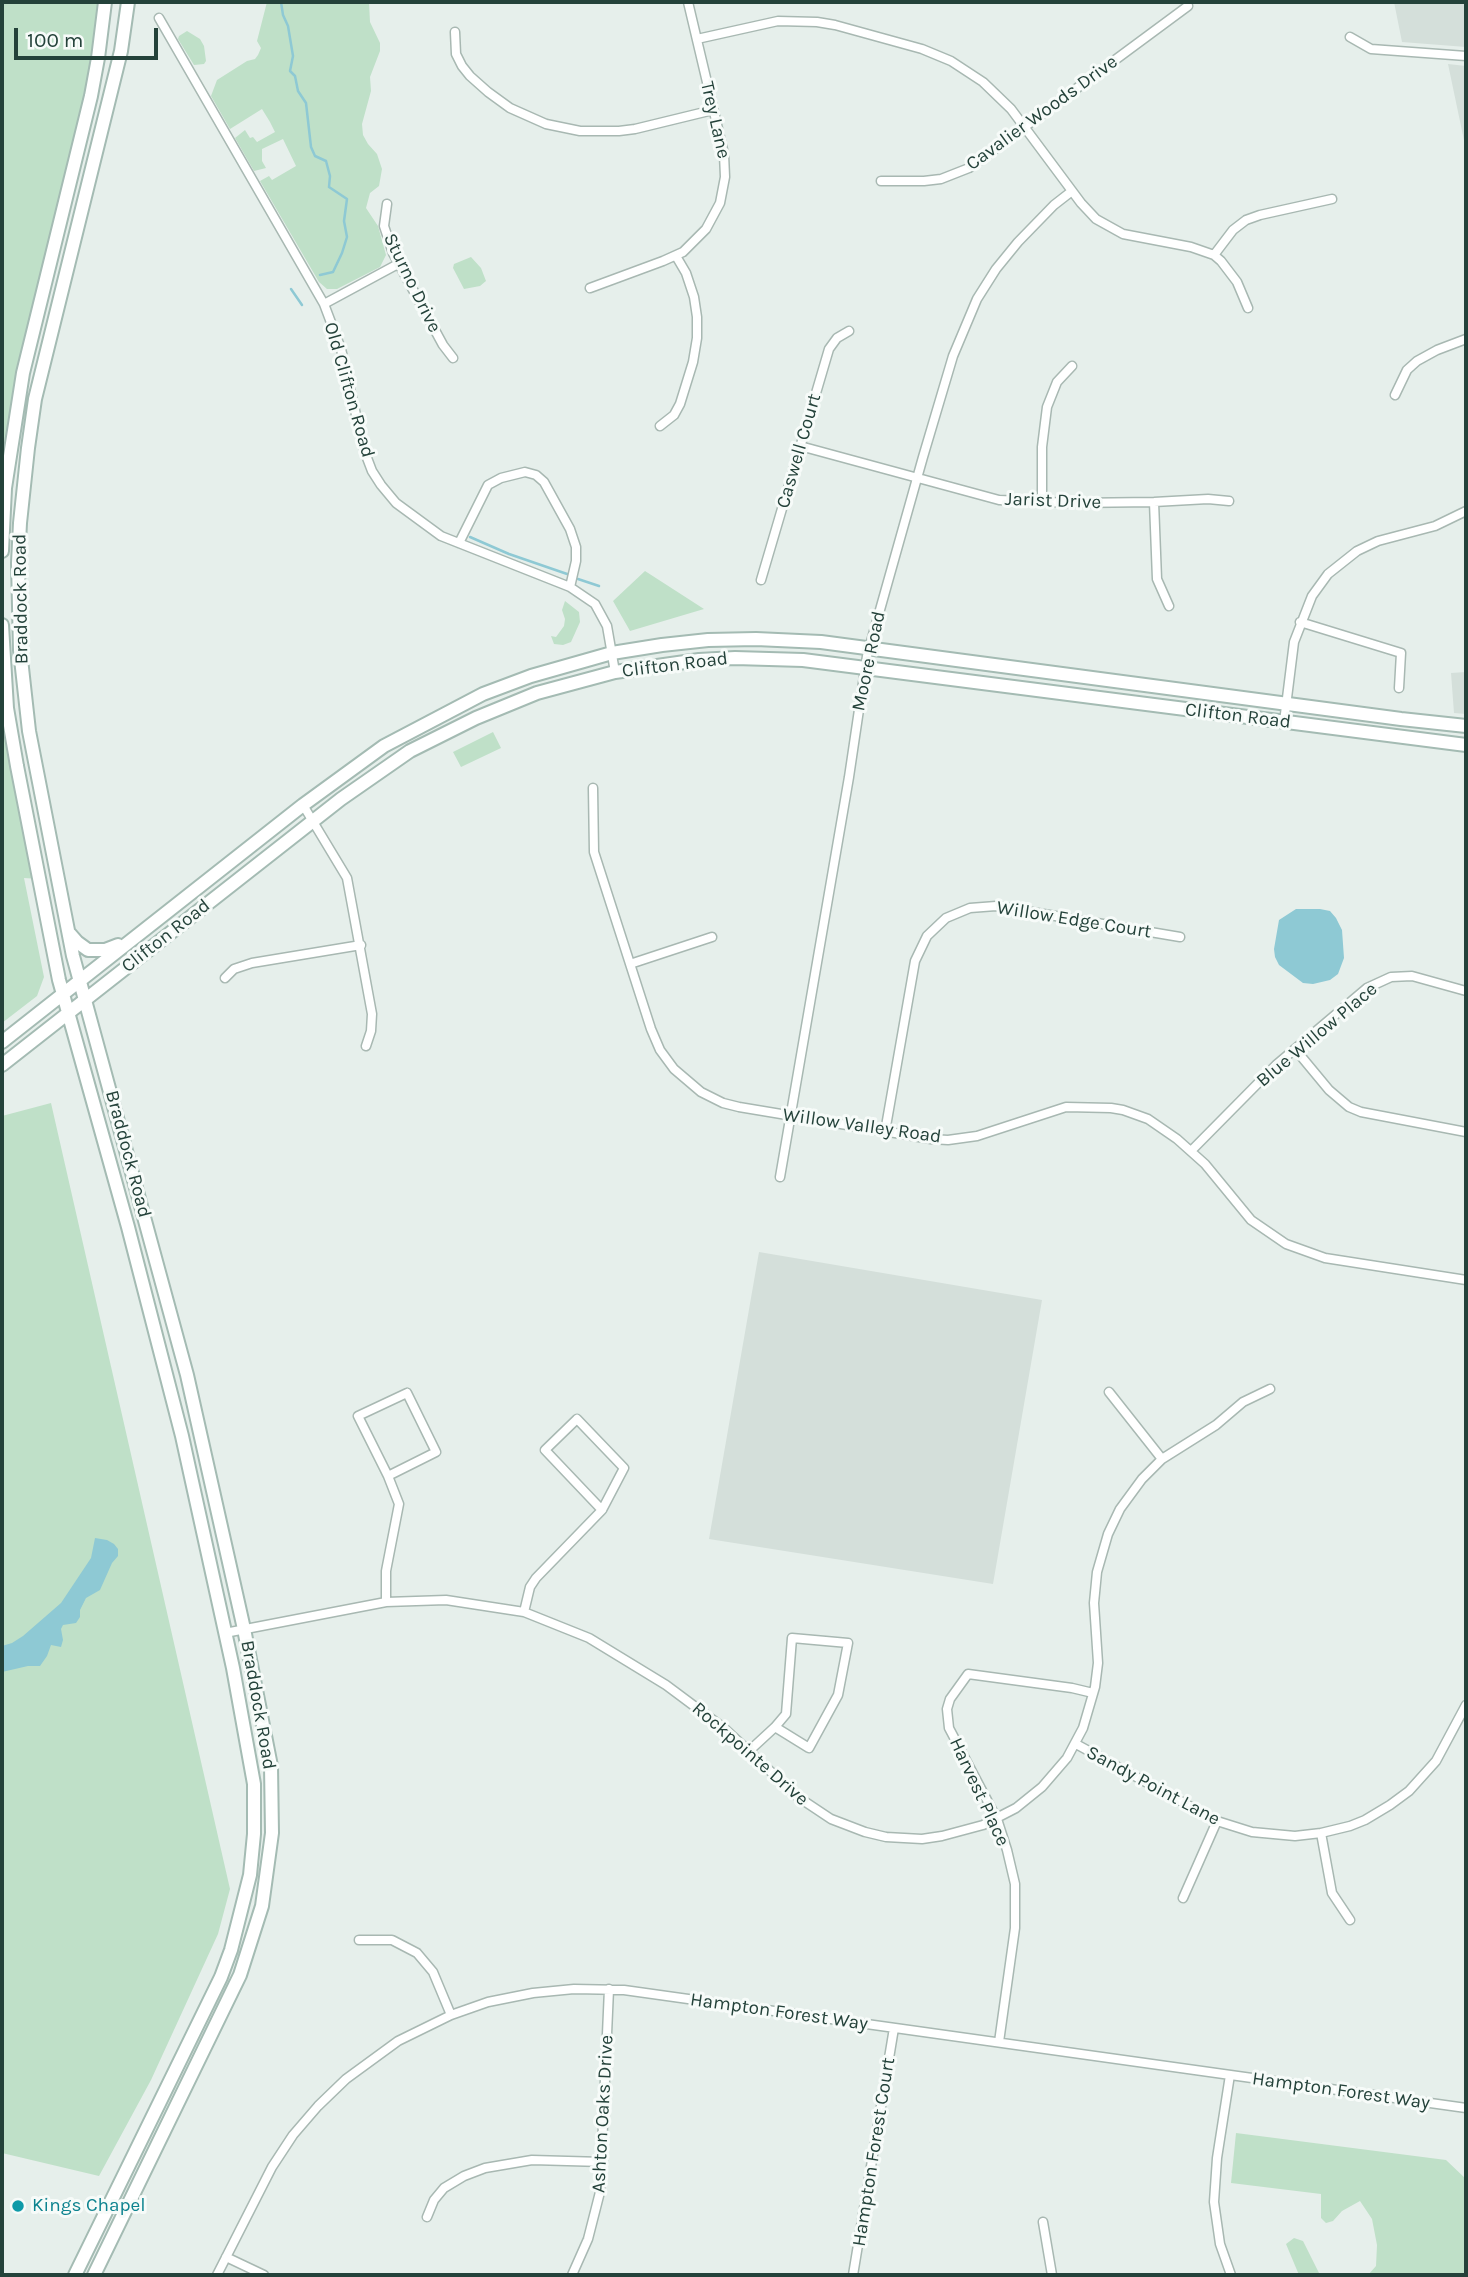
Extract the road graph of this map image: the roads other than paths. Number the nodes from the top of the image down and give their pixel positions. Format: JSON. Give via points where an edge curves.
{"nodes":[{"id":1,"x":105,"y":2,"type":"edge"},
{"id":2,"x":128,"y":2,"type":"edge"},
{"id":3,"x":688,"y":2,"type":"edge"},
{"id":4,"x":1188,"y":6,"type":"dead end"},
{"id":5,"x":159,"y":18,"type":"dead end"},
{"id":6,"x":455,"y":32,"type":"dead end"},
{"id":7,"x":1350,"y":37,"type":"dead end"},
{"id":8,"x":696,"y":39,"type":"junction"},
{"id":9,"x":1466,"y":56,"type":"edge"},
{"id":10,"x":713,"y":110,"type":"junction"},
{"id":11,"x":1025,"y":128,"type":"junction"},
{"id":12,"x":881,"y":181,"type":"dead end"},
{"id":13,"x":1072,"y":191,"type":"junction"},
{"id":14,"x":1332,"y":199,"type":"dead end"},
{"id":15,"x":387,"y":204,"type":"dead end"},
{"id":16,"x":1214,"y":255,"type":"junction"},
{"id":17,"x":676,"y":256,"type":"junction"},
{"id":18,"x":398,"y":264,"type":"junction"},
{"id":19,"x":590,"y":288,"type":"dead end"},
{"id":20,"x":324,"y":304,"type":"junction"},
{"id":21,"x":1248,"y":308,"type":"dead end"},
{"id":22,"x":849,"y":331,"type":"dead end"},
{"id":23,"x":1466,"y":339,"type":"edge"},
{"id":24,"x":453,"y":358,"type":"dead end"},
{"id":25,"x":1072,"y":366,"type":"dead end"},
{"id":26,"x":1395,"y":395,"type":"dead end"},
{"id":27,"x":660,"y":426,"type":"dead end"},
{"id":28,"x":800,"y":446,"type":"junction"},
{"id":29,"x":918,"y":478,"type":"junction"},
{"id":30,"x":1229,"y":501,"type":"dead end"},
{"id":31,"x":1042,"y":502,"type":"junction"},
{"id":32,"x":1154,"y":502,"type":"junction"},
{"id":33,"x":1466,"y":511,"type":"edge"},
{"id":34,"x":459,"y":543,"type":"junction"},
{"id":35,"x":2,"y":551,"type":"edge"},
{"id":36,"x":761,"y":580,"type":"dead end"},
{"id":37,"x":570,"y":587,"type":"junction"},
{"id":38,"x":1169,"y":606,"type":"dead end"},
{"id":39,"x":1300,"y":622,"type":"junction"},
{"id":40,"x":2,"y":625,"type":"edge"},
{"id":41,"x":869,"y":648,"type":"junction"},
{"id":42,"x":612,"y":653,"type":"junction"},
{"id":43,"x":865,"y":666,"type":"junction"},
{"id":44,"x":615,"y":672,"type":"junction"},
{"id":45,"x":1399,"y":688,"type":"dead end"},
{"id":46,"x":1286,"y":704,"type":"junction"},
{"id":47,"x":1284,"y":722,"type":"junction"},
{"id":48,"x":1466,"y":726,"type":"edge"},
{"id":49,"x":1466,"y":745,"type":"edge"},
{"id":50,"x":593,"y":788,"type":"dead end"},
{"id":51,"x":303,"y":805,"type":"junction"},
{"id":52,"x":314,"y":821,"type":"junction"},
{"id":53,"x":68,"y":931,"type":"junction"},
{"id":54,"x":712,"y":937,"type":"dead end"},
{"id":55,"x":1180,"y":937,"type":"dead end"},
{"id":56,"x":134,"y":938,"type":"junction"},
{"id":57,"x":361,"y":945,"type":"junction"},
{"id":58,"x":630,"y":964,"type":"junction"},
{"id":59,"x":225,"y":978,"type":"dead end"},
{"id":60,"x":80,"y":980,"type":"junction"},
{"id":61,"x":1466,"y":991,"type":"edge"},
{"id":62,"x":63,"y":995,"type":"junction"},
{"id":63,"x":86,"y":1000,"type":"junction"},
{"id":64,"x":68,"y":1014,"type":"junction"},
{"id":65,"x":2,"y":1042,"type":"edge"},
{"id":66,"x":366,"y":1046,"type":"dead end"},
{"id":67,"x":1295,"y":1049,"type":"junction"},
{"id":68,"x":2,"y":1065,"type":"edge"},
{"id":69,"x":790,"y":1116,"type":"junction"},
{"id":70,"x":885,"y":1132,"type":"junction"},
{"id":71,"x":1466,"y":1132,"type":"edge"},
{"id":72,"x":1191,"y":1151,"type":"junction"},
{"id":73,"x":780,"y":1177,"type":"dead end"},
{"id":74,"x":1466,"y":1280,"type":"edge"},
{"id":75,"x":1270,"y":1389,"type":"dead end"},
{"id":76,"x":1109,"y":1392,"type":"dead end"},
{"id":77,"x":1162,"y":1459,"type":"junction"},
{"id":78,"x":387,"y":1476,"type":"junction"},
{"id":79,"x":602,"y":1510,"type":"junction"},
{"id":80,"x":386,"y":1602,"type":"junction"},
{"id":81,"x":523,"y":1612,"type":"junction"},
{"id":82,"x":244,"y":1629,"type":"junction"},
{"id":83,"x":225,"y":1633,"type":"junction"},
{"id":84,"x":1093,"y":1693,"type":"junction"},
{"id":85,"x":1466,"y":1705,"type":"edge"},
{"id":86,"x":775,"y":1727,"type":"junction"},
{"id":87,"x":1076,"y":1744,"type":"junction"},
{"id":88,"x":749,"y":1751,"type":"junction"},
{"id":89,"x":997,"y":1819,"type":"junction"},
{"id":90,"x":1217,"y":1821,"type":"junction"},
{"id":91,"x":1321,"y":1833,"type":"junction"},
{"id":92,"x":1183,"y":1898,"type":"dead end"},
{"id":93,"x":1350,"y":1920,"type":"dead end"},
{"id":94,"x":359,"y":1940,"type":"dead end"},
{"id":95,"x":610,"y":1989,"type":"junction"},
{"id":96,"x":451,"y":2015,"type":"junction"},
{"id":97,"x":894,"y":2028,"type":"junction"},
{"id":98,"x":999,"y":2042,"type":"junction"},
{"id":99,"x":1230,"y":2075,"type":"junction"},
{"id":100,"x":1466,"y":2109,"type":"edge"},
{"id":101,"x":603,"y":2162,"type":"junction"},
{"id":102,"x":427,"y":2217,"type":"dead end"},
{"id":103,"x":1043,"y":2222,"type":"dead end"},
{"id":104,"x":226,"y":2257,"type":"junction"},
{"id":105,"x":75,"y":2275,"type":"edge"},
{"id":106,"x":94,"y":2275,"type":"edge"},
{"id":107,"x":217,"y":2275,"type":"edge"},
{"id":108,"x":264,"y":2275,"type":"edge"},
{"id":109,"x":572,"y":2275,"type":"edge"},
{"id":110,"x":853,"y":2275,"type":"edge"},
{"id":111,"x":1052,"y":2275,"type":"edge"},
{"id":112,"x":1231,"y":2275,"type":"edge"}],
"edges":[{"from":1,"to":35,"type":"main road","name":"Braddock Road","via":[[91,96],[23,373],[5,488]]},
{"from":2,"to":53,"type":"main road","name":"Braddock Road","via":[[121,51],[35,399],[20,523],[18,609],[24,693]]},
{"from":3,"to":8,"type":"street","name":"Trey Lane"},
{"from":4,"to":11,"type":"street","name":"Cavalier Woods Drive"},
{"from":5,"to":20,"type":"street","name":"Old Clifton Road"},
{"from":6,"to":10,"type":"street","via":[[456,54],[470,76],[510,108],[546,124],[580,131],[619,131]]},
{"from":7,"to":9,"type":"street","via":[[1371,48]]},
{"from":8,"to":10,"type":"street","name":"Trey Lane"},
{"from":8,"to":11,"type":"street","via":[[778,22],[835,25],[951,61],[999,96]]},
{"from":10,"to":17,"type":"street","name":"Trey Lane","via":[[724,154],[723,193],[706,229]]},
{"from":11,"to":12,"type":"street","name":"Cavalier Woods Drive","via":[[955,174],[924,181]]},
{"from":11,"to":13,"type":"street"},
{"from":13,"to":16,"type":"street","via":[[1096,219],[1115,231]]},
{"from":13,"to":29,"type":"street","name":"Moore Road","via":[[1018,242],[977,299],[953,356]]},
{"from":14,"to":16,"type":"street","via":[[1247,220]]},
{"from":15,"to":18,"type":"street","name":"Sturno Drive","via":[[384,226]]},
{"from":16,"to":21,"type":"street","via":[[1237,282]]},
{"from":17,"to":19,"type":"street","name":"Trey Lane"},
{"from":17,"to":27,"type":"street","via":[[694,297],[697,338],[682,400],[674,415]]},
{"from":18,"to":20,"type":"street"},
{"from":18,"to":24,"type":"street","name":"Sturno Drive"},
{"from":20,"to":34,"type":"street","name":"Old Clifton Road","via":[[341,349],[356,423],[372,471],[396,503],[441,536]]},
{"from":22,"to":28,"type":"street","name":"Caswell Court","via":[[829,349]]},
{"from":23,"to":26,"type":"street","via":[[1417,361],[1407,370]]},
{"from":25,"to":31,"type":"street","via":[[1058,382],[1047,407]]},
{"from":28,"to":29,"type":"street","name":"Jarist Drive"},
{"from":28,"to":36,"type":"street","name":"Caswell Court"},
{"from":29,"to":31,"type":"street","name":"Jarist Drive","via":[[999,500]]},
{"from":29,"to":41,"type":"street","name":"Moore Road"},
{"from":30,"to":32,"type":"street","name":"Jarist Drive"},
{"from":31,"to":32,"type":"street","name":"Jarist Drive"},
{"from":32,"to":38,"type":"street","via":[[1157,579]]},
{"from":33,"to":39,"type":"street","via":[[1357,551],[1328,575]]},
{"from":34,"to":37,"type":"street","name":"Old Clifton Road"},
{"from":34,"to":37,"type":"street","via":[[488,485],[524,472],[536,475],[544,482],[576,547]]},
{"from":37,"to":42,"type":"street","name":"Old Clifton Road","via":[[595,604],[607,626]]},
{"from":39,"to":45,"type":"street","via":[[1401,653]]},
{"from":39,"to":46,"type":"street"},
{"from":40,"to":62,"type":"main road","name":"Braddock Road","via":[[16,766]]},
{"from":41,"to":42,"type":"main road","name":"Clifton Road","via":[[756,639]]},
{"from":41,"to":43,"type":"street","name":"Moore Road"},
{"from":41,"to":46,"type":"main road","name":"Clifton Road"},
{"from":42,"to":44,"type":"street","name":"Old Clifton Road"},
{"from":42,"to":51,"type":"main road","name":"Clifton Road","via":[[531,676],[450,710],[384,746]]},
{"from":43,"to":44,"type":"main road","name":"Clifton Road","via":[[735,658]]},
{"from":43,"to":47,"type":"main road","name":"Clifton Road"},
{"from":43,"to":69,"type":"street","name":"Moore Road"},
{"from":44,"to":52,"type":"main road","name":"Clifton Road","via":[[537,693],[476,718],[410,751]]},
{"from":46,"to":47,"type":"street"},
{"from":46,"to":48,"type":"main road","name":"Clifton Road"},
{"from":47,"to":49,"type":"main road","name":"Clifton Road"},
{"from":50,"to":58,"type":"street","name":"Willow Valley Road","via":[[594,852]]},
{"from":51,"to":52,"type":"street"},
{"from":51,"to":56,"type":"main road","name":"Clifton Road"},
{"from":52,"to":57,"type":"street","via":[[347,878]]},
{"from":52,"to":63,"type":"main road","name":"Clifton Road"},
{"from":53,"to":56,"type":"main road","via":[[92,951]]},
{"from":53,"to":60,"type":"main road","name":"Braddock Road"},
{"from":54,"to":58,"type":"street"},
{"from":55,"to":70,"type":"street","name":"Willow Edge Court","via":[[996,906],[970,908],[946,918],[928,936],[915,961]]},
{"from":56,"to":60,"type":"main road","name":"Clifton Road"},
{"from":57,"to":59,"type":"street","via":[[252,963]]},
{"from":57,"to":66,"type":"street","via":[[372,1014]]},
{"from":58,"to":69,"type":"street","name":"Willow Valley Road","via":[[654,1039],[681,1076],[723,1102]]},
{"from":60,"to":62,"type":"main road","name":"Clifton Road"},
{"from":60,"to":63,"type":"main road","name":"Braddock Road"},
{"from":61,"to":67,"type":"street","name":"Blue Willow Place","via":[[1412,976],[1378,982]]},
{"from":62,"to":64,"type":"main road","name":"Braddock Road"},
{"from":62,"to":65,"type":"main road","name":"Clifton Road"},
{"from":63,"to":64,"type":"main road","name":"Clifton Road"},
{"from":63,"to":82,"type":"main road","name":"Braddock Road","via":[[187,1375]]},
{"from":64,"to":68,"type":"main road","name":"Clifton Road"},
{"from":64,"to":83,"type":"main road","name":"Braddock Road","via":[[182,1436]]},
{"from":67,"to":71,"type":"street","via":[[1329,1090],[1361,1112]]},
{"from":67,"to":72,"type":"street","name":"Blue Willow Place"},
{"from":69,"to":70,"type":"street","name":"Willow Valley Road"},
{"from":69,"to":73,"type":"street","name":"Moore Road"},
{"from":70,"to":72,"type":"street","name":"Willow Valley Road","via":[[963,1139],[1056,1109],[1111,1108],[1147,1119]]},
{"from":72,"to":74,"type":"street","name":"Willow Valley Road","via":[[1251,1220],[1286,1244],[1325,1258]]},
{"from":75,"to":77,"type":"street","name":"Rockpointe Drive","via":[[1243,1402]]},
{"from":76,"to":77,"type":"street"},
{"from":77,"to":84,"type":"street","name":"Rockpointe Drive","via":[[1120,1509],[1101,1553],[1095,1589],[1098,1663]]},
{"from":78,"to":78,"type":"street","via":[[436,1452],[407,1393],[358,1416]]},
{"from":78,"to":80,"type":"street","via":[[399,1504],[386,1571]]},
{"from":79,"to":79,"type":"street","via":[[544,1450],[578,1419],[624,1468]]},
{"from":79,"to":81,"type":"street","via":[[536,1578]]},
{"from":80,"to":81,"type":"street","name":"Rockpointe Drive","via":[[446,1600]]},
{"from":80,"to":82,"type":"street","name":"Rockpointe Drive"},
{"from":81,"to":88,"type":"street","name":"Rockpointe Drive","via":[[613,1651],[691,1703]]},
{"from":82,"to":83,"type":"street","name":"Rockpointe Drive"},
{"from":82,"to":106,"type":"main road","name":"Braddock Road","via":[[271,1766],[272,1833],[262,1906],[240,1975]]},
{"from":83,"to":105,"type":"main road","name":"Braddock Road","via":[[254,1784],[254,1834],[245,1899],[220,1977]]},
{"from":84,"to":87,"type":"street","name":"Rockpointe Drive"},
{"from":84,"to":89,"type":"street","name":"Harvest Place","via":[[968,1674],[950,1699],[947,1719]]},
{"from":85,"to":91,"type":"street","name":"Sandy Point Lane","via":[[1436,1762],[1409,1791],[1365,1820]]},
{"from":86,"to":86,"type":"street","via":[[809,1748],[838,1695],[848,1643],[792,1638],[786,1714]]},
{"from":86,"to":88,"type":"street"},
{"from":87,"to":89,"type":"street","name":"Rockpointe Drive","via":[[1042,1787]]},
{"from":87,"to":90,"type":"street","name":"Sandy Point Lane"},
{"from":88,"to":89,"type":"street","name":"Rockpointe Drive","via":[[798,1797],[831,1819],[865,1832],[922,1839]]},
{"from":89,"to":98,"type":"street","name":"Harvest Place","via":[[1012,1867],[1017,1904]]},
{"from":90,"to":91,"type":"street","name":"Sandy Point Lane","via":[[1269,1835]]},
{"from":90,"to":92,"type":"street"},
{"from":91,"to":93,"type":"street","via":[[1332,1893]]},
{"from":94,"to":96,"type":"street","via":[[392,1940],[417,1953],[433,1972]]},
{"from":95,"to":96,"type":"street","name":"Hampton Forest Way","via":[[533,1993]]},
{"from":95,"to":97,"type":"street","name":"Hampton Forest Way"},
{"from":95,"to":101,"type":"street","name":"Ashton Oaks Drive"},
{"from":96,"to":104,"type":"street","name":"Hampton Forest Way","via":[[379,2053],[318,2106],[272,2167]]},
{"from":97,"to":98,"type":"street","name":"Hampton Forest Way"},
{"from":97,"to":110,"type":"street","name":"Hampton Forest Court"},
{"from":98,"to":99,"type":"street","name":"Hampton Forest Way"},
{"from":99,"to":100,"type":"street","name":"Hampton Forest Way"},
{"from":99,"to":112,"type":"street","via":[[1214,2202],[1220,2244]]},
{"from":101,"to":102,"type":"street","via":[[532,2160],[485,2168],[444,2188]]},
{"from":101,"to":109,"type":"street","name":"Ashton Oaks Drive","via":[[596,2213]]},
{"from":103,"to":111,"type":"street"},
{"from":104,"to":107,"type":"street","name":"Hampton Forest Way"},
{"from":104,"to":108,"type":"street"}]}
